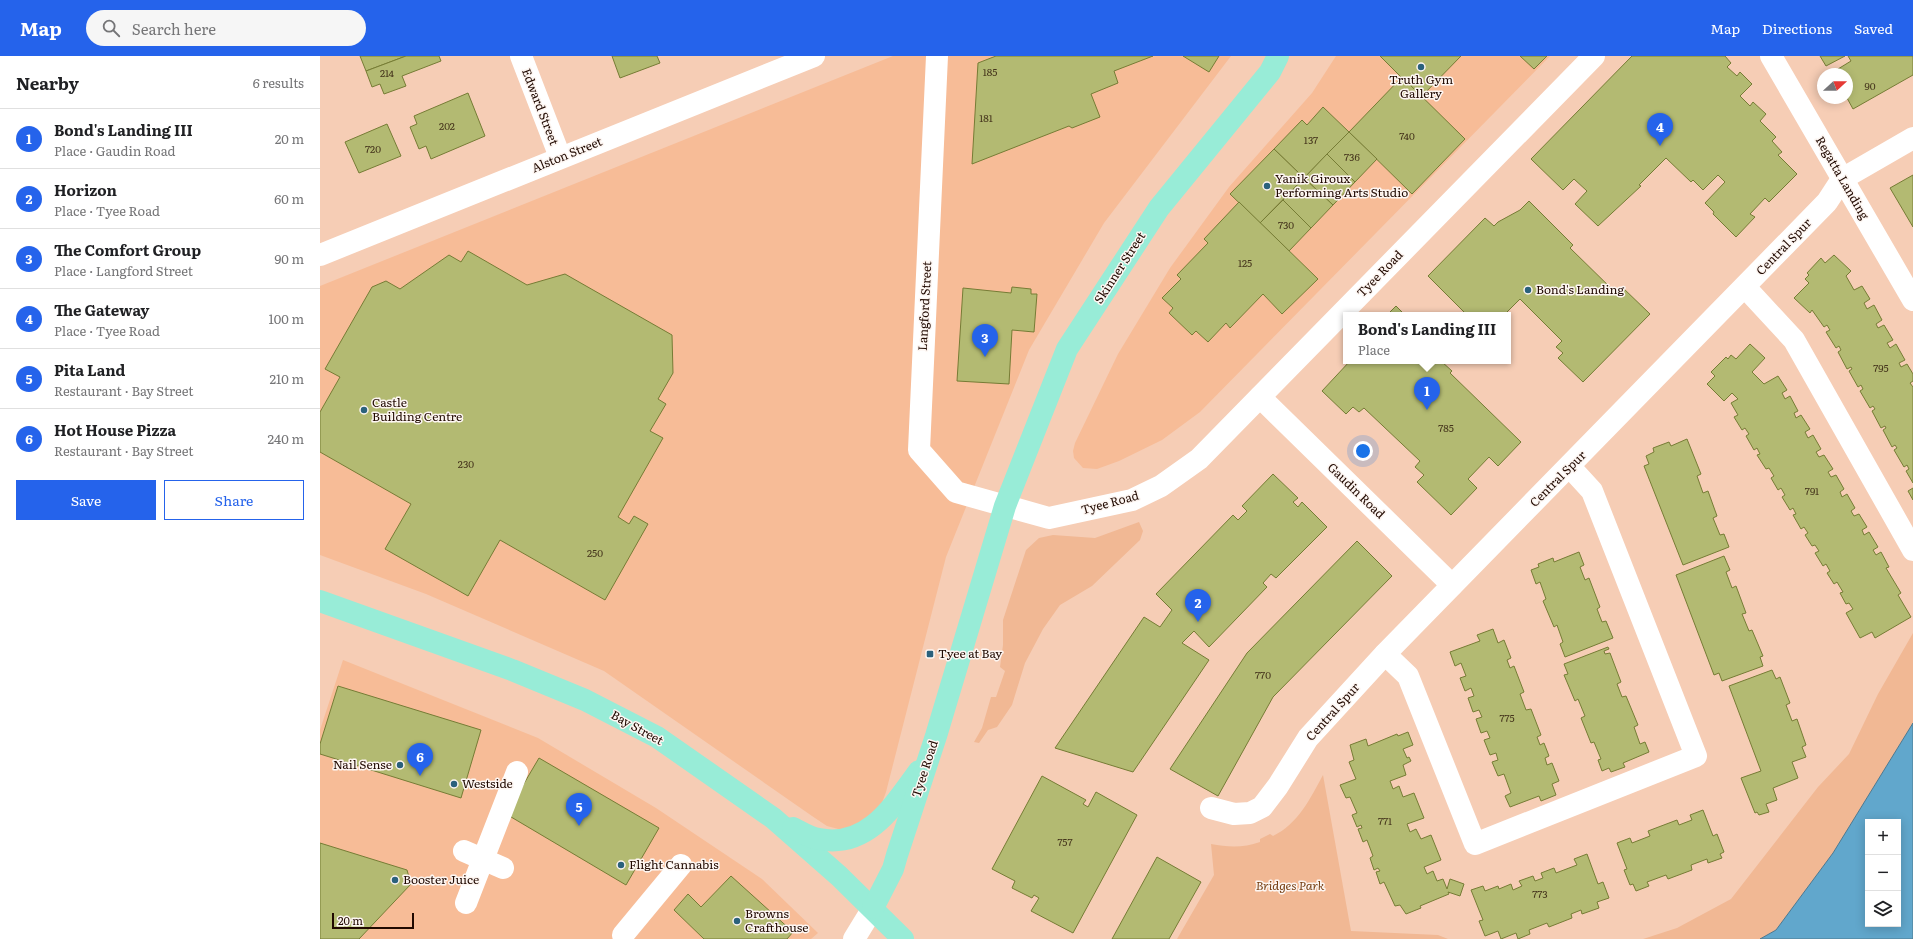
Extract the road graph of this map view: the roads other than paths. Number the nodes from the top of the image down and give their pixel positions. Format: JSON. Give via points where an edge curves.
{"nodes":[{"id":1,"x":521,"y":56,"type":"edge"},
{"id":2,"x":814,"y":56,"type":"edge"},
{"id":3,"x":937,"y":56,"type":"edge"},
{"id":4,"x":1278,"y":56,"type":"edge"},
{"id":5,"x":1594,"y":56,"type":"edge"},
{"id":6,"x":1771,"y":56,"type":"edge"},
{"id":7,"x":1913,"y":138,"type":"edge"},
{"id":8,"x":560,"y":157,"type":"junction"},
{"id":9,"x":1842,"y":179,"type":"junction"},
{"id":10,"x":320,"y":255,"type":"edge"},
{"id":11,"x":1745,"y":287,"type":"junction"},
{"id":12,"x":1913,"y":300,"type":"edge"},
{"id":13,"x":1343,"y":312,"type":"edge"},
{"id":14,"x":1343,"y":312,"type":"edge"},
{"id":15,"x":1260,"y":397,"type":"junction"},
{"id":16,"x":1570,"y":467,"type":"junction"},
{"id":17,"x":1004,"y":506,"type":"junction"},
{"id":18,"x":1913,"y":550,"type":"edge"},
{"id":19,"x":1452,"y":585,"type":"junction"},
{"id":20,"x":320,"y":601,"type":"edge"},
{"id":21,"x":1386,"y":654,"type":"junction"},
{"id":22,"x":930,"y":755,"type":"junction"},
{"id":23,"x":517,"y":772,"type":"dead end"},
{"id":24,"x":1211,"y":808,"type":"dead end"},
{"id":25,"x":773,"y":818,"type":"junction"},
{"id":26,"x":473,"y":855,"type":"junction"},
{"id":27,"x":681,"y":865,"type":"dead end"},
{"id":28,"x":504,"y":868,"type":"dead end"},
{"id":29,"x":466,"y":903,"type":"dead end"},
{"id":30,"x":873,"y":908,"type":"junction"},
{"id":31,"x":620,"y":933,"type":"edge"},
{"id":32,"x":854,"y":939,"type":"edge"},
{"id":33,"x":903,"y":939,"type":"edge"}],
"edges":[{"from":1,"to":8,"type":"street","name":"Edward Street"},
{"from":2,"to":8,"type":"street","name":"Alston Street"},
{"from":3,"to":17,"type":"street","name":"Langford Street","via":[[919,450],[956,492]]},
{"from":4,"to":17,"type":"main road","name":"Skinner Street","via":[[1270,72],[1159,208],[1067,349]]},
{"from":5,"to":14,"type":"street","name":"Tyee Road"},
{"from":6,"to":9,"type":"street","name":"Regatta Landing"},
{"from":7,"to":9,"type":"street","name":"Central Spur"},
{"from":8,"to":10,"type":"street","name":"Alston Street"},
{"from":9,"to":11,"type":"street","name":"Central Spur","via":[[1828,202]]},
{"from":9,"to":12,"type":"street","name":"Regatta Landing"},
{"from":11,"to":16,"type":"street","name":"Central Spur"},
{"from":11,"to":18,"type":"street","via":[[1794,340]]},
{"from":13,"to":15,"type":"street","name":"Tyee Road"},
{"from":15,"to":17,"type":"street","name":"Tyee Road","via":[[1199,459],[1161,486],[1132,500],[1048,518]]},
{"from":15,"to":19,"type":"street","name":"Gaudin Road"},
{"from":16,"to":19,"type":"street","name":"Central Spur"},
{"from":16,"to":21,"type":"street","via":[[1592,491],[1696,756],[1475,844],[1408,676]]},
{"from":17,"to":22,"type":"main road","name":"Tyee Road"},
{"from":19,"to":21,"type":"street","name":"Central Spur"},
{"from":20,"to":25,"type":"main road","name":"Bay Street","via":[[512,670],[586,700],[657,737]]},
{"from":21,"to":24,"type":"street","name":"Central Spur","via":[[1308,738],[1262,807],[1250,813],[1234,814]]},
{"from":22,"to":25,"type":"main road","via":[[885,816],[869,829],[851,837],[833,841],[817,839]]},
{"from":22,"to":30,"type":"main road","name":"Tyee Road","via":[[893,869]]},
{"from":23,"to":26,"type":"street"},
{"from":25,"to":30,"type":"main road","name":"Bay Street"},
{"from":26,"to":28,"type":"street"},
{"from":26,"to":29,"type":"street"},
{"from":27,"to":31,"type":"street"},
{"from":30,"to":32,"type":"street","name":"Tyee Road"},
{"from":30,"to":33,"type":"main road","name":"Bay Street"}]}
